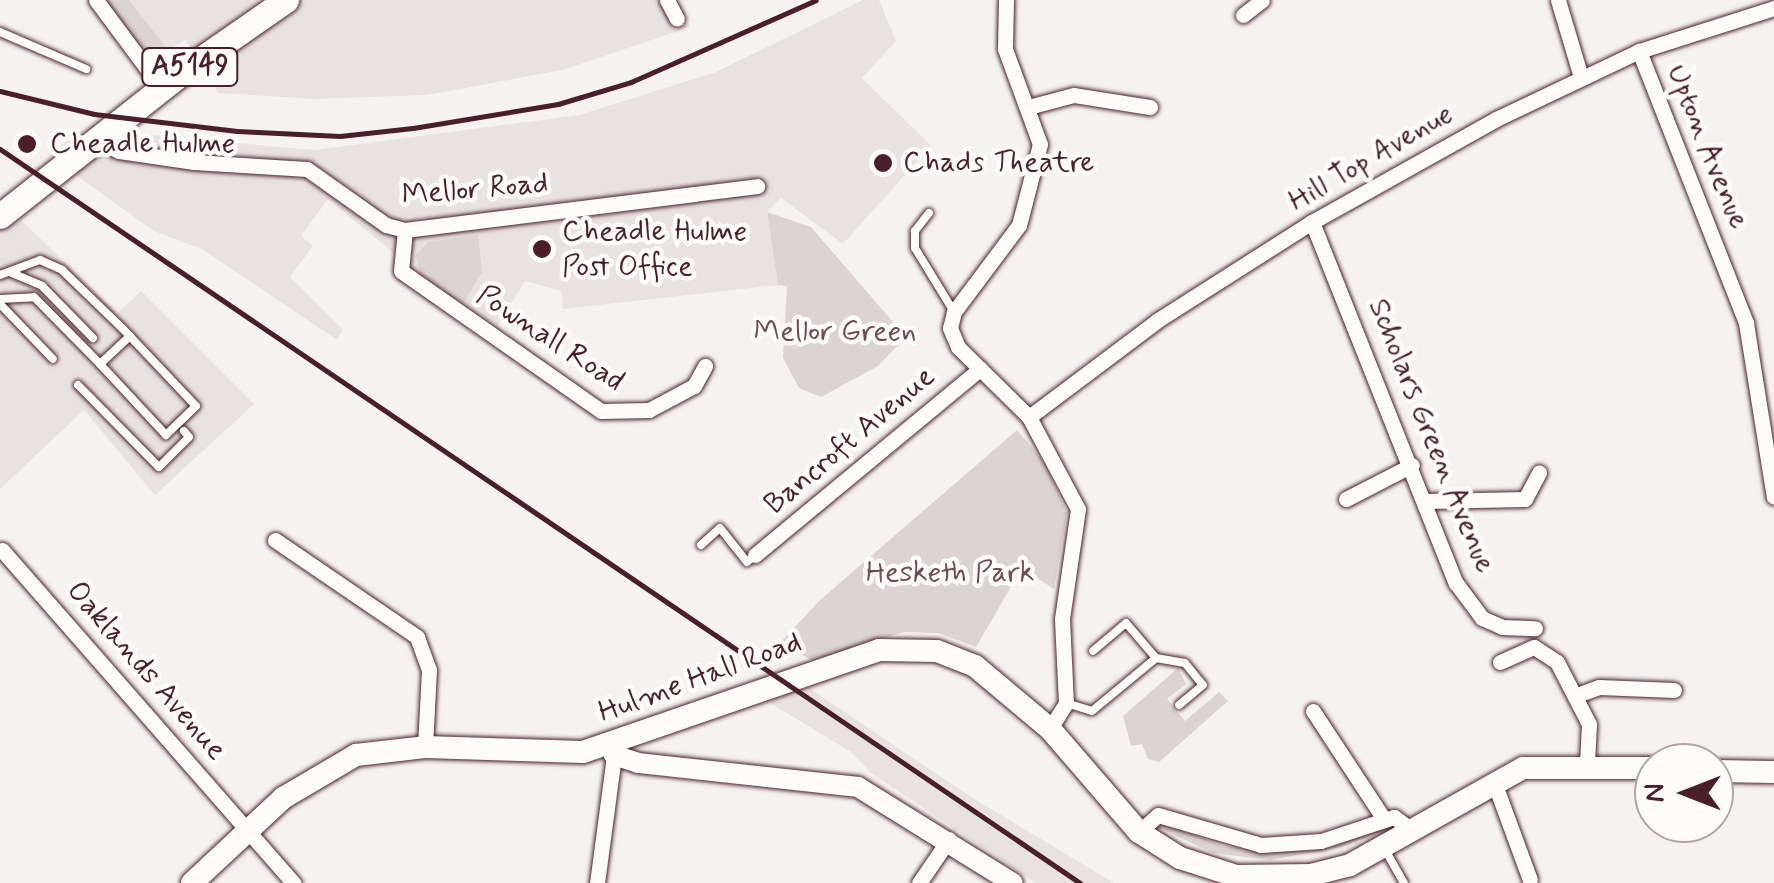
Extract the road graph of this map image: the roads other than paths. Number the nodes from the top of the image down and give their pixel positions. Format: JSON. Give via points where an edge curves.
{"nodes":[{"id":1,"x":96,"y":0,"type":"edge"},
{"id":2,"x":286,"y":0,"type":"edge"},
{"id":3,"x":667,"y":0,"type":"edge"},
{"id":4,"x":1006,"y":0,"type":"edge"},
{"id":5,"x":1262,"y":0,"type":"edge"},
{"id":6,"x":1558,"y":0,"type":"edge"},
{"id":7,"x":1774,"y":8,"type":"edge"},
{"id":8,"x":1243,"y":15,"type":"dead end"},
{"id":9,"x":677,"y":19,"type":"dead end"},
{"id":10,"x":0,"y":32,"type":"edge"},
{"id":11,"x":1640,"y":51,"type":"junction"},
{"id":12,"x":86,"y":69,"type":"dead end"},
{"id":13,"x":1581,"y":76,"type":"junction"},
{"id":14,"x":162,"y":89,"type":"junction"},
{"id":15,"x":1032,"y":106,"type":"junction"},
{"id":16,"x":1150,"y":107,"type":"dead end"},
{"id":17,"x":99,"y":141,"type":"junction"},
{"id":18,"x":757,"y":186,"type":"dead end"},
{"id":19,"x":2,"y":211,"type":"edge"},
{"id":20,"x":929,"y":213,"type":"dead end"},
{"id":21,"x":1312,"y":222,"type":"junction"},
{"id":22,"x":405,"y":230,"type":"junction"},
{"id":23,"x":12,"y":272,"type":"junction"},
{"id":24,"x":0,"y":275,"type":"edge"},
{"id":25,"x":0,"y":302,"type":"edge"},
{"id":26,"x":954,"y":312,"type":"junction"},
{"id":27,"x":126,"y":333,"type":"junction"},
{"id":28,"x":93,"y":338,"type":"dead end"},
{"id":29,"x":53,"y":359,"type":"dead end"},
{"id":30,"x":97,"y":361,"type":"junction"},
{"id":31,"x":705,"y":366,"type":"dead end"},
{"id":32,"x":980,"y":369,"type":"junction"},
{"id":33,"x":78,"y":385,"type":"dead end"},
{"id":34,"x":1029,"y":418,"type":"junction"},
{"id":35,"x":184,"y":432,"type":"dead end"},
{"id":36,"x":1412,"y":466,"type":"junction"},
{"id":37,"x":1539,"y":473,"type":"dead end"},
{"id":38,"x":1774,"y":497,"type":"edge"},
{"id":39,"x":1346,"y":500,"type":"dead end"},
{"id":40,"x":1426,"y":501,"type":"junction"},
{"id":41,"x":275,"y":540,"type":"dead end"},
{"id":42,"x":701,"y":545,"type":"dead end"},
{"id":43,"x":2,"y":550,"type":"dead end"},
{"id":44,"x":755,"y":556,"type":"joint"},
{"id":45,"x":1535,"y":628,"type":"dead end"},
{"id":46,"x":1093,"y":652,"type":"dead end"},
{"id":47,"x":1156,"y":658,"type":"junction"},
{"id":48,"x":1500,"y":662,"type":"dead end"},
{"id":49,"x":1674,"y":690,"type":"dead end"},
{"id":50,"x":1577,"y":695,"type":"junction"},
{"id":51,"x":1066,"y":703,"type":"junction"},
{"id":52,"x":1179,"y":705,"type":"dead end"},
{"id":53,"x":1313,"y":711,"type":"dead end"},
{"id":54,"x":1050,"y":729,"type":"junction"},
{"id":55,"x":425,"y":747,"type":"junction"},
{"id":56,"x":612,"y":750,"type":"junction"},
{"id":57,"x":1586,"y":764,"type":"junction"},
{"id":58,"x":1634,"y":767,"type":"edge"},
{"id":59,"x":1734,"y":771,"type":"edge"},
{"id":60,"x":1774,"y":772,"type":"edge"},
{"id":61,"x":1494,"y":782,"type":"junction"},
{"id":62,"x":1384,"y":819,"type":"junction"},
{"id":63,"x":246,"y":830,"type":"junction"},
{"id":64,"x":1413,"y":831,"type":"junction"},
{"id":65,"x":1139,"y":832,"type":"junction"},
{"id":66,"x":949,"y":839,"type":"junction"},
{"id":67,"x":1384,"y":847,"type":"junction"},
{"id":68,"x":1236,"y":879,"type":"edge"},
{"id":69,"x":1530,"y":880,"type":"dead end"},
{"id":70,"x":192,"y":883,"type":"edge"},
{"id":71,"x":294,"y":883,"type":"edge"},
{"id":72,"x":597,"y":883,"type":"edge"},
{"id":73,"x":918,"y":883,"type":"edge"},
{"id":74,"x":1014,"y":883,"type":"edge"},
{"id":75,"x":1404,"y":883,"type":"edge"}],
"edges":[{"from":1,"to":14,"type":"street"},
{"from":2,"to":14,"type":"main road","number":"A5149"},
{"from":3,"to":9,"type":"street"},
{"from":4,"to":15,"type":"street","via":[[1005,50]]},
{"from":5,"to":8,"type":"street"},
{"from":6,"to":13,"type":"street"},
{"from":7,"to":11,"type":"street","name":"Hill Top Avenue"},
{"from":10,"to":12,"type":"lane"},
{"from":11,"to":13,"type":"street","name":"Hill Top Avenue"},
{"from":11,"to":38,"type":"street","name":"Upton Avenue","via":[[1746,323]]},
{"from":13,"to":21,"type":"street","name":"Hill Top Avenue"},
{"from":14,"to":17,"type":"main road","number":"A5149"},
{"from":15,"to":16,"type":"street","via":[[1074,94]]},
{"from":15,"to":26,"type":"street","via":[[1040,144],[1019,225]]},
{"from":17,"to":19,"type":"main road","number":"A5149"},
{"from":17,"to":22,"type":"street","name":"Mellor Road","via":[[119,151],[194,162],[307,168],[386,225]]},
{"from":18,"to":22,"type":"street","name":"Mellor Road"},
{"from":20,"to":26,"type":"lane","via":[[915,231],[914,248]]},
{"from":21,"to":34,"type":"street","name":"Hill Top Avenue","via":[[1158,320]]},
{"from":21,"to":36,"type":"street","name":"Scholars Green Avenue"},
{"from":22,"to":31,"type":"street","name":"Pownall Road","via":[[401,270],[601,411],[649,410],[694,386]]},
{"from":23,"to":24,"type":"lane"},
{"from":23,"to":27,"type":"lane","via":[[40,260],[62,270]]},
{"from":23,"to":28,"type":"lane","via":[[42,286]]},
{"from":25,"to":29,"type":"lane"},
{"from":25,"to":30,"type":"lane","via":[[34,296]]},
{"from":26,"to":32,"type":"street","via":[[953,338]]},
{"from":27,"to":30,"type":"lane"},
{"from":27,"to":30,"type":"lane","via":[[196,406],[176,426],[166,435]]},
{"from":32,"to":34,"type":"street"},
{"from":32,"to":44,"type":"street","name":"Bancroft Avenue"},
{"from":33,"to":35,"type":"lane","via":[[159,467],[190,437]]},
{"from":34,"to":51,"type":"street","via":[[1078,509],[1062,619]]},
{"from":36,"to":39,"type":"street"},
{"from":36,"to":40,"type":"street","name":"Scholars Green Avenue"},
{"from":37,"to":40,"type":"street","via":[[1525,499]]},
{"from":40,"to":45,"type":"street","name":"Scholars Green Avenue","via":[[1456,583],[1482,618],[1502,627]]},
{"from":41,"to":55,"type":"street","via":[[417,638],[429,670]]},
{"from":42,"to":44,"type":"lane","via":[[720,528],[748,562]]},
{"from":43,"to":63,"type":"street","name":"Oaklands Avenue"},
{"from":46,"to":47,"type":"lane","via":[[1126,623]]},
{"from":47,"to":51,"type":"lane","via":[[1092,710]]},
{"from":47,"to":52,"type":"lane","via":[[1185,663],[1203,685]]},
{"from":48,"to":50,"type":"street","via":[[1534,647],[1546,652]]},
{"from":49,"to":50,"type":"street","via":[[1599,688]]},
{"from":50,"to":57,"type":"street","via":[[1589,724]]},
{"from":51,"to":54,"type":"street"},
{"from":53,"to":62,"type":"street"},
{"from":54,"to":56,"type":"main road","name":"Hulme Hall Road","via":[[975,666],[913,648],[879,650],[794,674]]},
{"from":54,"to":65,"type":"main road","name":"Hulme Hall Road"},
{"from":55,"to":56,"type":"main road","name":"Hulme Hall Road"},
{"from":55,"to":63,"type":"main road","name":"Hulme Hall Road","via":[[356,755]]},
{"from":56,"to":66,"type":"street","via":[[858,786]]},
{"from":56,"to":72,"type":"street"},
{"from":57,"to":58,"type":"main road","name":"Hulme Hall Road"},
{"from":57,"to":61,"type":"main road","name":"Hulme Hall Road","via":[[1523,768]]},
{"from":59,"to":60,"type":"main road"},
{"from":61,"to":64,"type":"main road","name":"Hulme Hall Road"},
{"from":61,"to":69,"type":"street"},
{"from":62,"to":64,"type":"street","via":[[1404,820]]},
{"from":62,"to":65,"type":"street","via":[[1292,844],[1242,843],[1158,815]]},
{"from":63,"to":70,"type":"main road","name":"Hulme Hall Road"},
{"from":63,"to":71,"type":"street","name":"Oaklands Avenue"},
{"from":64,"to":67,"type":"main road","name":"Hulme Hall Road"},
{"from":65,"to":68,"type":"main road","name":"Hulme Hall Road","via":[[1180,858]]},
{"from":66,"to":73,"type":"street"},
{"from":66,"to":74,"type":"street"},
{"from":67,"to":68,"type":"main road","name":"Hulme Hall Road","via":[[1311,875]]},
{"from":67,"to":75,"type":"lane"}]}
